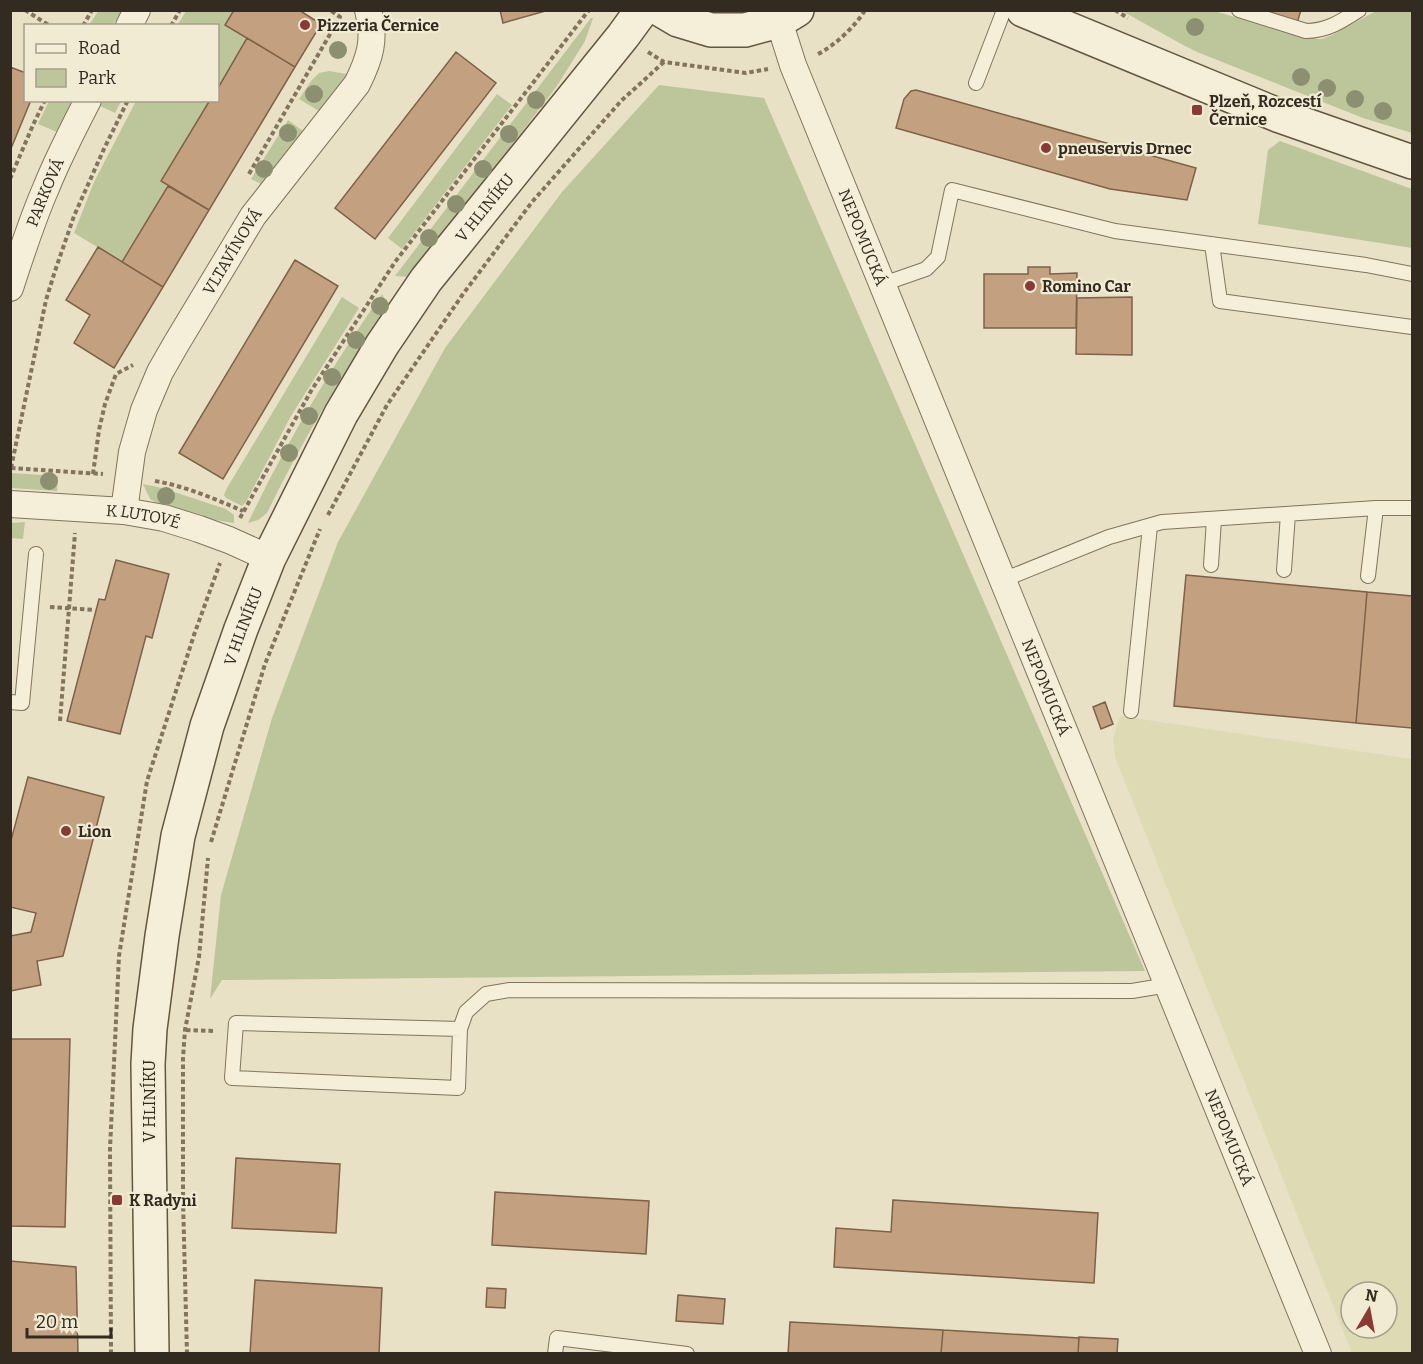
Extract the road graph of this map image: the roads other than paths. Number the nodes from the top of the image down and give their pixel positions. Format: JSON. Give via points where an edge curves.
{"nodes":[{"id":1,"x":137,"y":10,"type":"edge"},
{"id":2,"x":368,"y":10,"type":"edge"},
{"id":3,"x":642,"y":10,"type":"edge"},
{"id":4,"x":661,"y":10,"type":"edge"},
{"id":5,"x":1004,"y":10,"type":"edge"},
{"id":6,"x":1023,"y":10,"type":"edge"},
{"id":7,"x":1239,"y":10,"type":"edge"},
{"id":8,"x":1359,"y":10,"type":"edge"},
{"id":9,"x":788,"y":16,"type":"edge"},
{"id":10,"x":130,"y":24,"type":"edge"},
{"id":11,"x":976,"y":83,"type":"dead end"},
{"id":12,"x":87,"y":102,"type":"edge"},
{"id":13,"x":1413,"y":162,"type":"edge"},
{"id":14,"x":1212,"y":244,"type":"junction"},
{"id":15,"x":1413,"y":274,"type":"edge"},
{"id":16,"x":883,"y":284,"type":"junction"},
{"id":17,"x":10,"y":288,"type":"edge"},
{"id":18,"x":1413,"y":327,"type":"edge"},
{"id":19,"x":10,"y":504,"type":"edge"},
{"id":20,"x":1376,"y":508,"type":"junction"},
{"id":21,"x":1413,"y":508,"type":"edge"},
{"id":22,"x":124,"y":511,"type":"junction"},
{"id":23,"x":1288,"y":514,"type":"junction"},
{"id":24,"x":1214,"y":519,"type":"junction"},
{"id":25,"x":1150,"y":526,"type":"junction"},
{"id":26,"x":36,"y":554,"type":"dead end"},
{"id":27,"x":269,"y":558,"type":"junction"},
{"id":28,"x":1211,"y":566,"type":"dead end"},
{"id":29,"x":1284,"y":570,"type":"dead end"},
{"id":30,"x":1368,"y":576,"type":"dead end"},
{"id":31,"x":1003,"y":580,"type":"junction"},
{"id":32,"x":10,"y":702,"type":"edge"},
{"id":33,"x":1131,"y":711,"type":"dead end"},
{"id":34,"x":1168,"y":985,"type":"junction"},
{"id":35,"x":460,"y":1029,"type":"junction"},
{"id":36,"x":152,"y":1353,"type":"edge"},
{"id":37,"x":555,"y":1353,"type":"edge"},
{"id":38,"x":687,"y":1353,"type":"edge"},
{"id":39,"x":1318,"y":1353,"type":"edge"}],
"edges":[{"from":1,"to":10,"type":"street"},
{"from":2,"to":22,"type":"street","name":"VLTAVÍNOVÁ","via":[[372,40],[367,64],[357,84],[253,216],[160,372],[132,452]]},
{"from":3,"to":27,"type":"main road","name":"V HLINÍKU","via":[[426,280],[341,414]]},
{"from":4,"to":9,"type":"main road","via":[[711,30],[746,30]]},
{"from":5,"to":11,"type":"lane"},
{"from":6,"to":13,"type":"main road","via":[[1280,116]]},
{"from":7,"to":8,"type":"lane","via":[[1306,31],[1326,29]]},
{"from":9,"to":16,"type":"street","name":"NEPOMUCKÁ","via":[[798,76]]},
{"from":12,"to":17,"type":"street","name":"PARKOVÁ","via":[[46,188]]},
{"from":14,"to":15,"type":"lane"},
{"from":14,"to":16,"type":"lane","via":[[1114,231],[952,190],[938,257],[926,269]]},
{"from":14,"to":18,"type":"lane","via":[[1220,301]]},
{"from":16,"to":31,"type":"street","name":"NEPOMUCKÁ"},
{"from":19,"to":22,"type":"street","name":"K LUTOVÉ"},
{"from":20,"to":21,"type":"lane"},
{"from":20,"to":23,"type":"lane"},
{"from":20,"to":30,"type":"lane"},
{"from":22,"to":27,"type":"street","name":"K LUTOVÉ","via":[[199,529]]},
{"from":23,"to":24,"type":"lane"},
{"from":23,"to":29,"type":"lane"},
{"from":24,"to":25,"type":"lane"},
{"from":24,"to":28,"type":"lane"},
{"from":25,"to":31,"type":"lane","via":[[1109,537]]},
{"from":25,"to":33,"type":"lane"},
{"from":26,"to":32,"type":"lane","via":[[22,703]]},
{"from":27,"to":36,"type":"main road","name":"V HLINÍKU","via":[[207,726],[178,836],[162,936],[148,1064]]},
{"from":31,"to":34,"type":"street","name":"NEPOMUCKÁ"},
{"from":34,"to":35,"type":"lane","via":[[1132,991],[510,990],[486,994],[466,1012]]},
{"from":34,"to":39,"type":"street","name":"NEPOMUCKÁ"},
{"from":35,"to":35,"type":"lane","via":[[236,1023],[232,1078],[458,1088]]},
{"from":37,"to":38,"type":"lane","via":[[557,1338]]}]}
